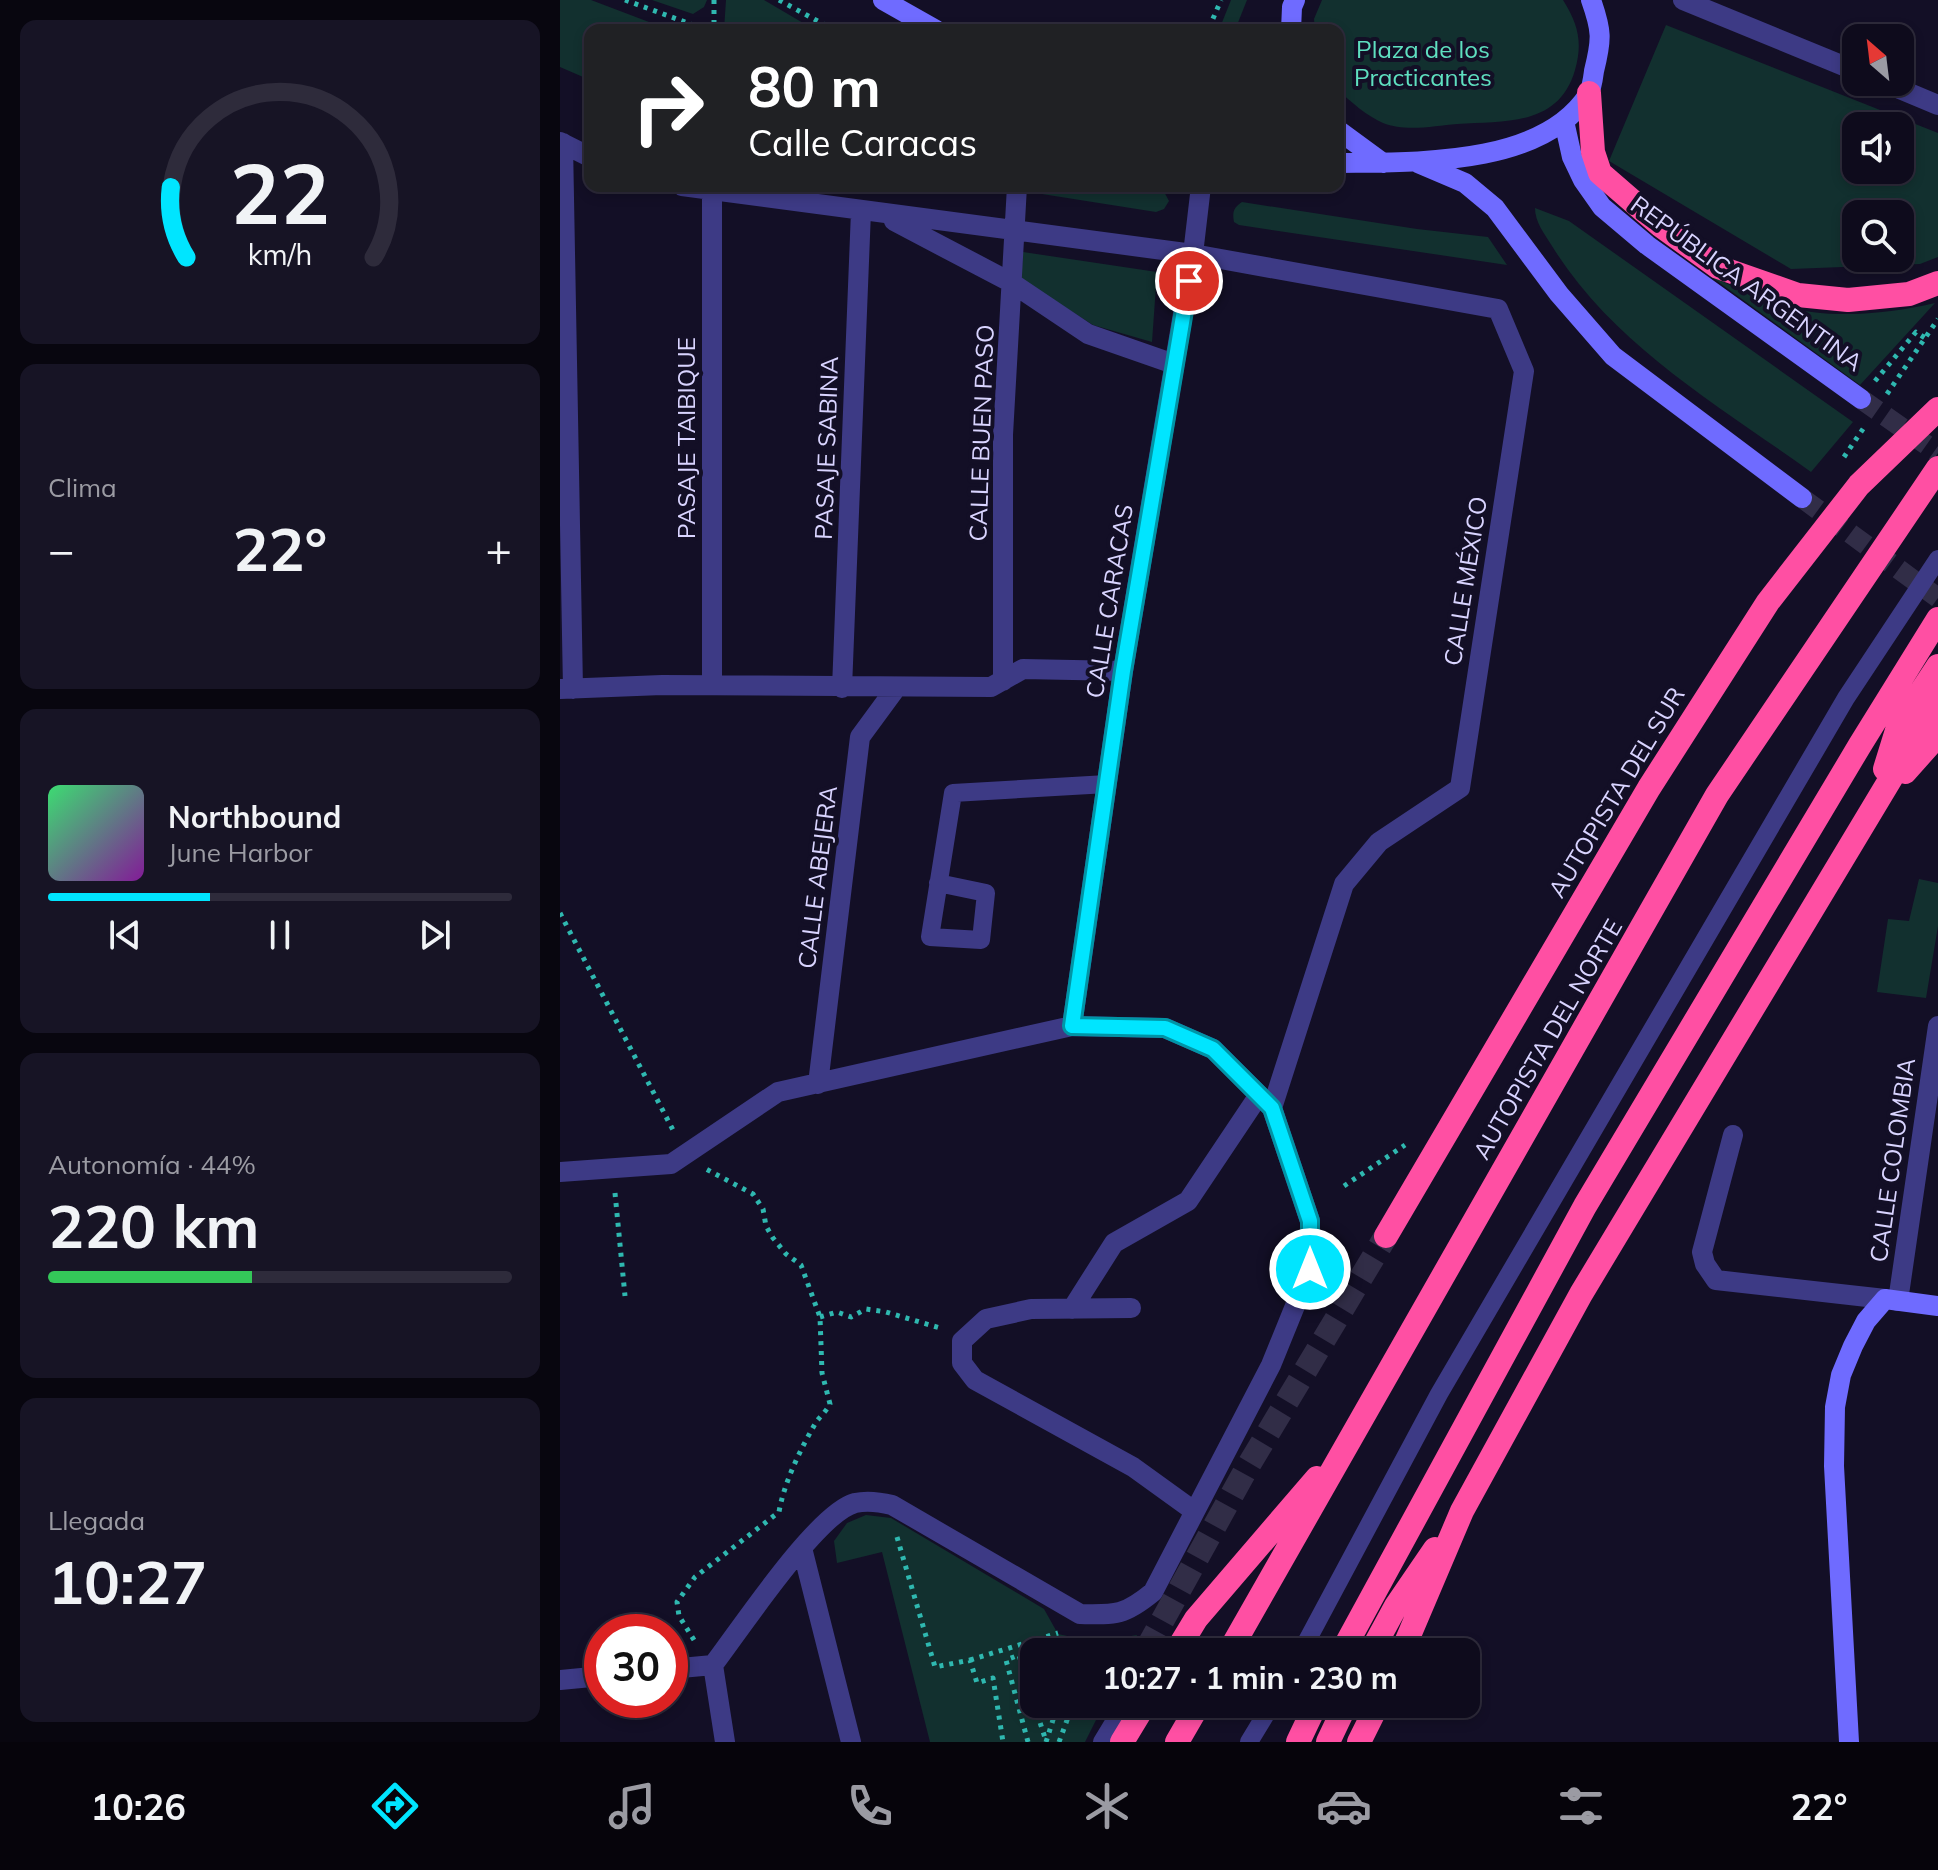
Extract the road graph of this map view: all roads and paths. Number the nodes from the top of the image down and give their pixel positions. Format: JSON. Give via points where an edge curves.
{"nodes":[{"id":1,"x":625,"y":0,"type":"edge"},
{"id":2,"x":714,"y":0,"type":"edge"},
{"id":3,"x":779,"y":0,"type":"edge"},
{"id":4,"x":883,"y":0,"type":"edge"},
{"id":5,"x":1221,"y":0,"type":"edge"},
{"id":6,"x":1591,"y":0,"type":"edge"},
{"id":7,"x":1683,"y":0,"type":"edge"},
{"id":8,"x":1293,"y":4,"type":"edge"},
{"id":9,"x":691,"y":24,"type":"edge"},
{"id":10,"x":714,"y":24,"type":"edge"},
{"id":11,"x":823,"y":24,"type":"edge"},
{"id":12,"x":925,"y":24,"type":"edge"},
{"id":13,"x":1211,"y":24,"type":"edge"},
{"id":14,"x":1284,"y":24,"type":"edge"},
{"id":15,"x":1291,"y":24,"type":"edge"},
{"id":16,"x":1842,"y":65,"type":"edge"},
{"id":17,"x":1589,"y":93,"type":"junction"},
{"id":18,"x":1914,"y":95,"type":"edge"},
{"id":19,"x":1938,"y":105,"type":"edge"},
{"id":20,"x":1564,"y":121,"type":"junction"},
{"id":21,"x":1344,"y":134,"type":"edge"},
{"id":22,"x":561,"y":143,"type":"edge"},
{"id":23,"x":584,"y":154,"type":"edge"},
{"id":24,"x":1344,"y":163,"type":"edge"},
{"id":25,"x":1383,"y":163,"type":"junction"},
{"id":26,"x":1418,"y":163,"type":"junction"},
{"id":27,"x":712,"y":192,"type":"edge"},
{"id":28,"x":726,"y":192,"type":"edge"},
{"id":29,"x":1017,"y":192,"type":"edge"},
{"id":30,"x":1200,"y":192,"type":"edge"},
{"id":31,"x":871,"y":213,"type":"junction"},
{"id":32,"x":1014,"y":231,"type":"junction"},
{"id":33,"x":1193,"y":254,"type":"junction"},
{"id":34,"x":1012,"y":283,"type":"junction"},
{"id":35,"x":1938,"y":283,"type":"edge"},
{"id":36,"x":1925,"y":338,"type":"dead end"},
{"id":37,"x":1174,"y":364,"type":"junction"},
{"id":38,"x":1861,"y":399,"type":"joint"},
{"id":39,"x":1938,"y":409,"type":"edge"},
{"id":40,"x":1938,"y":468,"type":"edge"},
{"id":41,"x":1802,"y":498,"type":"tunnel mouth"},
{"id":42,"x":1938,"y":559,"type":"edge"},
{"id":43,"x":1938,"y":619,"type":"edge"},
{"id":44,"x":1938,"y":666,"type":"edge"},
{"id":45,"x":1123,"y":671,"type":"junction"},
{"id":46,"x":1003,"y":681,"type":"junction"},
{"id":47,"x":712,"y":685,"type":"junction"},
{"id":48,"x":842,"y":688,"type":"junction"},
{"id":49,"x":896,"y":688,"type":"junction"},
{"id":50,"x":567,"y":689,"type":"edge"},
{"id":51,"x":1938,"y":700,"type":"edge"},
{"id":52,"x":1938,"y":735,"type":"edge"},
{"id":53,"x":1107,"y":784,"type":"junction"},
{"id":54,"x":1873,"y":805,"type":"junction"},
{"id":55,"x":938,"y":883,"type":"dead end"},
{"id":56,"x":560,"y":913,"type":"edge"},
{"id":57,"x":1072,"y":1026,"type":"junction"},
{"id":58,"x":1938,"y":1026,"type":"edge"},
{"id":59,"x":818,"y":1084,"type":"junction"},
{"id":60,"x":1266,"y":1102,"type":"junction"},
{"id":61,"x":1733,"y":1135,"type":"dead end"},
{"id":62,"x":685,"y":1154,"type":"junction"},
{"id":63,"x":613,"y":1169,"type":"junction"},
{"id":64,"x":560,"y":1172,"type":"edge"},
{"id":65,"x":1386,"y":1236,"type":"tunnel mouth"},
{"id":66,"x":625,"y":1296,"type":"dead end"},
{"id":67,"x":1891,"y":1300,"type":"junction"},
{"id":68,"x":1938,"y":1306,"type":"edge"},
{"id":69,"x":1131,"y":1308,"type":"dead end"},
{"id":70,"x":1072,"y":1309,"type":"junction"},
{"id":71,"x":820,"y":1317,"type":"junction"},
{"id":72,"x":962,"y":1341,"type":"junction"},
{"id":73,"x":1355,"y":1433,"type":"junction"},
{"id":74,"x":892,"y":1505,"type":"junction"},
{"id":75,"x":1194,"y":1511,"type":"junction"},
{"id":76,"x":1462,"y":1511,"type":"junction"},
{"id":77,"x":802,"y":1548,"type":"junction"},
{"id":78,"x":1196,"y":1619,"type":"junction"},
{"id":79,"x":1058,"y":1633,"type":"dead end"},
{"id":80,"x":1137,"y":1635,"type":"dead end"},
{"id":81,"x":1136,"y":1638,"type":"edge"},
{"id":82,"x":1176,"y":1638,"type":"edge"},
{"id":83,"x":1184,"y":1638,"type":"edge"},
{"id":84,"x":1237,"y":1638,"type":"edge"},
{"id":85,"x":1309,"y":1638,"type":"edge"},
{"id":86,"x":1350,"y":1638,"type":"edge"},
{"id":87,"x":1379,"y":1638,"type":"edge"},
{"id":88,"x":1408,"y":1638,"type":"edge"},
{"id":89,"x":1020,"y":1658,"type":"edge"},
{"id":90,"x":970,"y":1660,"type":"junction"},
{"id":91,"x":711,"y":1665,"type":"junction"},
{"id":92,"x":688,"y":1667,"type":"edge"},
{"id":93,"x":584,"y":1678,"type":"edge"},
{"id":94,"x":560,"y":1680,"type":"edge"},
{"id":95,"x":1020,"y":1712,"type":"edge"},
{"id":96,"x":1022,"y":1718,"type":"edge"},
{"id":97,"x":1038,"y":1718,"type":"edge"},
{"id":98,"x":1054,"y":1718,"type":"edge"},
{"id":99,"x":1068,"y":1718,"type":"edge"},
{"id":100,"x":1117,"y":1718,"type":"edge"},
{"id":101,"x":1137,"y":1718,"type":"edge"},
{"id":102,"x":1191,"y":1718,"type":"edge"},
{"id":103,"x":1264,"y":1718,"type":"edge"},
{"id":104,"x":1267,"y":1718,"type":"edge"},
{"id":105,"x":1309,"y":1718,"type":"edge"},
{"id":106,"x":1339,"y":1718,"type":"edge"},
{"id":107,"x":1371,"y":1718,"type":"edge"},
{"id":108,"x":725,"y":1742,"type":"edge"},
{"id":109,"x":851,"y":1742,"type":"edge"},
{"id":110,"x":1003,"y":1742,"type":"edge"},
{"id":111,"x":1028,"y":1742,"type":"edge"},
{"id":112,"x":1059,"y":1742,"type":"edge"},
{"id":113,"x":1102,"y":1742,"type":"edge"},
{"id":114,"x":1122,"y":1742,"type":"edge"},
{"id":115,"x":1177,"y":1742,"type":"edge"},
{"id":116,"x":1249,"y":1742,"type":"edge"},
{"id":117,"x":1257,"y":1742,"type":"edge"},
{"id":118,"x":1298,"y":1742,"type":"edge"},
{"id":119,"x":1328,"y":1742,"type":"edge"},
{"id":120,"x":1359,"y":1742,"type":"edge"},
{"id":121,"x":1849,"y":1742,"type":"edge"}],
"edges":[{"from":1,"to":9,"type":"path"},
{"from":2,"to":10,"type":"path"},
{"from":3,"to":11,"type":"path"},
{"from":4,"to":12,"type":"main road"},
{"from":5,"to":13,"type":"path"},
{"from":6,"to":17,"type":"main road","via":[[1601,41]]},
{"from":7,"to":16,"type":"street"},
{"from":8,"to":14,"type":"main road"},
{"from":8,"to":15,"type":"main road"},
{"from":17,"to":20,"type":"main road"},
{"from":17,"to":35,"type":"highway","via":[[1593,152],[1600,173],[1718,267],[1798,295],[1848,300],[1909,294]]},
{"from":18,"to":19,"type":"street"},
{"from":20,"to":26,"type":"main road","via":[[1495,151]]},
{"from":20,"to":38,"type":"main road","name":"REPÚBLICA ARGENTINA","via":[[1572,157],[1602,207]]},
{"from":21,"to":25,"type":"main road"},
{"from":22,"to":23,"type":"street"},
{"from":22,"to":50,"type":"street"},
{"from":24,"to":25,"type":"main road"},
{"from":25,"to":26,"type":"main road"},
{"from":26,"to":41,"type":"main road","via":[[1465,183],[1495,208],[1613,356]]},
{"from":27,"to":47,"type":"street","name":"PASAJE TAIBIQUE"},
{"from":28,"to":31,"type":"street"},
{"from":29,"to":32,"type":"street","name":"CALLE BUEN PASO"},
{"from":30,"to":33,"type":"street","name":"CALLE CARACAS"},
{"from":31,"to":32,"type":"street"},
{"from":31,"to":34,"type":"street"},
{"from":31,"to":48,"type":"street","name":"PASAJE SABINA"},
{"from":32,"to":33,"type":"street"},
{"from":32,"to":34,"type":"street","name":"CALLE BUEN PASO"},
{"from":33,"to":37,"type":"street","name":"CALLE CARACAS"},
{"from":33,"to":60,"type":"street","name":"CALLE MÉXICO","via":[[1498,309],[1524,371],[1460,788],[1379,842],[1344,884]]},
{"from":34,"to":37,"type":"street","via":[[1088,334]]},
{"from":34,"to":46,"type":"street","name":"CALLE BUEN PASO","via":[[1003,435]]},
{"from":36,"to":38,"type":"path","via":[[1916,332]]},
{"from":37,"to":45,"type":"street","name":"CALLE CARACAS"},
{"from":39,"to":65,"type":"highway","name":"AUTOPISTA DEL SUR","via":[[1859,485],[1768,602],[1649,788]]},
{"from":40,"to":73,"type":"highway","name":"AUTOPISTA DEL NORTE","via":[[1717,795]]},
{"from":42,"to":85,"type":"lane","via":[[1846,698],[1462,1353]]},
{"from":43,"to":86,"type":"highway","via":[[1585,1206]]},
{"from":44,"to":54,"type":"highway","via":[[1898,727]]},
{"from":45,"to":46,"type":"street","via":[[1023,669]]},
{"from":45,"to":53,"type":"street","name":"CALLE CARACAS"},
{"from":46,"to":49,"type":"street","via":[[991,687]]},
{"from":47,"to":48,"type":"street"},
{"from":47,"to":50,"type":"street"},
{"from":48,"to":49,"type":"street"},
{"from":49,"to":59,"type":"street","name":"CALLE ABEJERA","via":[[860,737]]},
{"from":51,"to":54,"type":"highway"},
{"from":52,"to":54,"type":"highway"},
{"from":53,"to":55,"type":"lane","via":[[953,793]]},
{"from":53,"to":57,"type":"street","name":"CALLE CARACAS"},
{"from":54,"to":76,"type":"highway","via":[[1581,1294]]},
{"from":56,"to":62,"type":"path"},
{"from":57,"to":59,"type":"street"},
{"from":57,"to":60,"type":"street","via":[[1165,1028],[1213,1049]]},
{"from":58,"to":67,"type":"street","name":"CALLE COLOMBIA"},
{"from":59,"to":62,"type":"street","via":[[778,1092]]},
{"from":60,"to":70,"type":"street","via":[[1188,1201],[1114,1243]]},
{"from":60,"to":75,"type":"street","via":[[1310,1221],[1310,1269],[1271,1365]]},
{"from":61,"to":67,"type":"street","via":[[1702,1252],[1716,1280]]},
{"from":62,"to":63,"type":"street","via":[[671,1164]]},
{"from":62,"to":71,"type":"path","via":[[753,1194],[773,1238],[801,1265]]},
{"from":63,"to":64,"type":"street"},
{"from":63,"to":66,"type":"path"},
{"from":67,"to":68,"type":"main road"},
{"from":67,"to":121,"type":"main road","via":[[1866,1321],[1841,1375],[1835,1407]]},
{"from":69,"to":70,"type":"street"},
{"from":70,"to":72,"type":"street","via":[[1031,1309],[986,1319]]},
{"from":71,"to":72,"type":"path","via":[[837,1312],[851,1317],[866,1309],[886,1312],[936,1326]]},
{"from":71,"to":91,"type":"path","via":[[822,1373],[830,1404],[816,1422],[779,1512],[695,1577],[677,1602],[679,1616]]},
{"from":72,"to":75,"type":"street","via":[[962,1363],[975,1380],[1133,1467]]},
{"from":73,"to":78,"type":"highway"},
{"from":73,"to":84,"type":"highway","name":"AUTOPISTA DEL NORTE"},
{"from":74,"to":75,"type":"street","via":[[1080,1614],[1092,1615],[1131,1610],[1153,1592]]},
{"from":74,"to":77,"type":"street","via":[[853,1503]]},
{"from":74,"to":90,"type":"path","via":[[891,1518],[935,1667]]},
{"from":76,"to":87,"type":"highway"},
{"from":76,"to":88,"type":"highway"},
{"from":77,"to":91,"type":"street"},
{"from":77,"to":109,"type":"street"},
{"from":78,"to":82,"type":"lane"},
{"from":78,"to":83,"type":"highway"},
{"from":79,"to":90,"type":"path"},
{"from":80,"to":81,"type":"path"},
{"from":89,"to":95,"type":"path","via":[[1006,1660]]},
{"from":90,"to":110,"type":"path","via":[[977,1683],[993,1678]]},
{"from":91,"to":92,"type":"street"},
{"from":91,"to":108,"type":"street"},
{"from":93,"to":94,"type":"street"},
{"from":96,"to":111,"type":"path"},
{"from":97,"to":98,"type":"path","via":[[1046,1742]]},
{"from":99,"to":112,"type":"path"},
{"from":100,"to":113,"type":"lane"},
{"from":101,"to":114,"type":"highway"},
{"from":102,"to":115,"type":"highway"},
{"from":103,"to":116,"type":"lane"},
{"from":104,"to":117,"type":"lane"},
{"from":105,"to":118,"type":"highway"},
{"from":106,"to":119,"type":"highway"},
{"from":107,"to":120,"type":"highway"}]}
